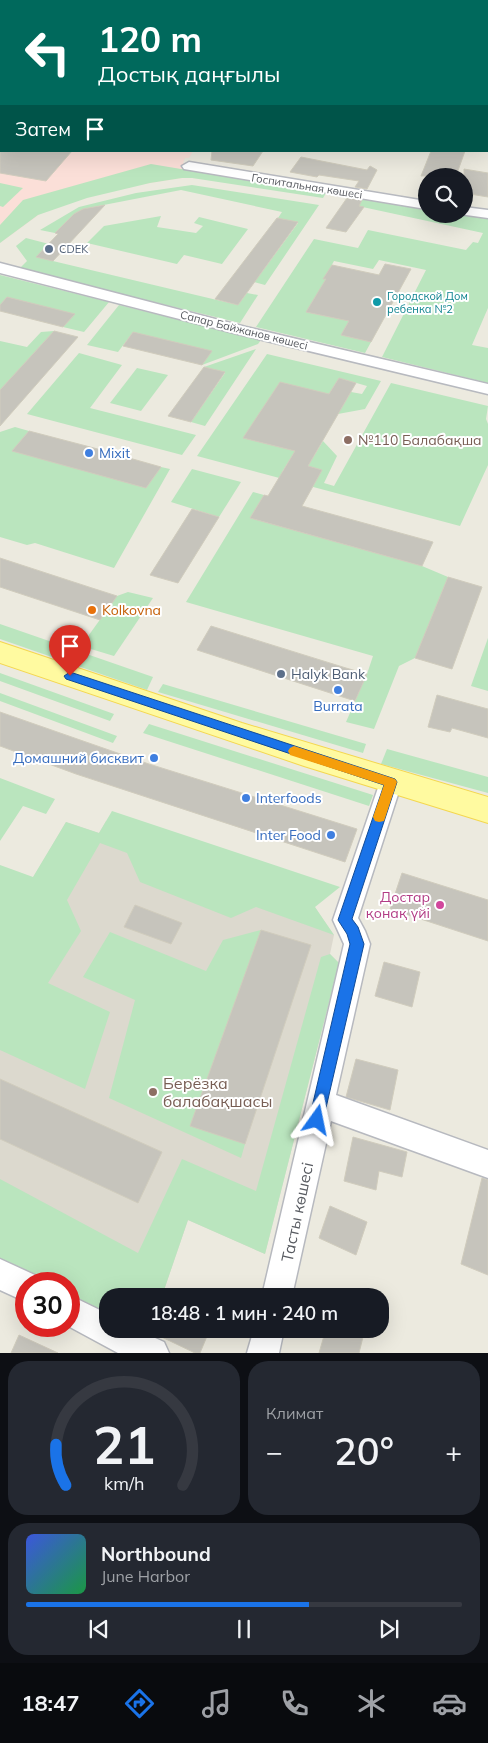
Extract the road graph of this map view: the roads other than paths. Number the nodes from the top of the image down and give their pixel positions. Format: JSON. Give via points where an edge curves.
{"nodes":[{"id":1,"x":189,"y":166,"type":"dead end"},
{"id":2,"x":418,"y":204,"type":"edge"},
{"id":3,"x":473,"y":212,"type":"edge"},
{"id":4,"x":488,"y":214,"type":"edge"},
{"id":5,"x":0,"y":268,"type":"edge"},
{"id":6,"x":488,"y":389,"type":"edge"},
{"id":7,"x":0,"y":652,"type":"edge"},
{"id":8,"x":391,"y":782,"type":"junction"},
{"id":9,"x":488,"y":810,"type":"edge"},
{"id":10,"x":320,"y":1103,"type":"junction"},
{"id":11,"x":488,"y":1164,"type":"edge"},
{"id":12,"x":0,"y":1274,"type":"edge"},
{"id":13,"x":15,"y":1282,"type":"edge"},
{"id":14,"x":279,"y":1288,"type":"edge"},
{"id":15,"x":80,"y":1316,"type":"edge"},
{"id":16,"x":267,"y":1338,"type":"edge"},
{"id":17,"x":153,"y":1353,"type":"edge"},
{"id":18,"x":263,"y":1353,"type":"edge"}],
"edges":[{"from":1,"to":2,"type":"street","name":"Госпитальная көшесі"},
{"from":3,"to":4,"type":"street"},
{"from":5,"to":6,"type":"street","name":"Сапар Байжанов көшесі"},
{"from":7,"to":8,"type":"main road"},
{"from":8,"to":9,"type":"main road"},
{"from":8,"to":10,"type":"street","name":"Тасты көшесі","via":[[345,920],[357,944]]},
{"from":10,"to":11,"type":"street"},
{"from":10,"to":14,"type":"street","name":"Тасты көшесі"},
{"from":12,"to":13,"type":"street"},
{"from":15,"to":17,"type":"street"},
{"from":16,"to":18,"type":"street"}]}
